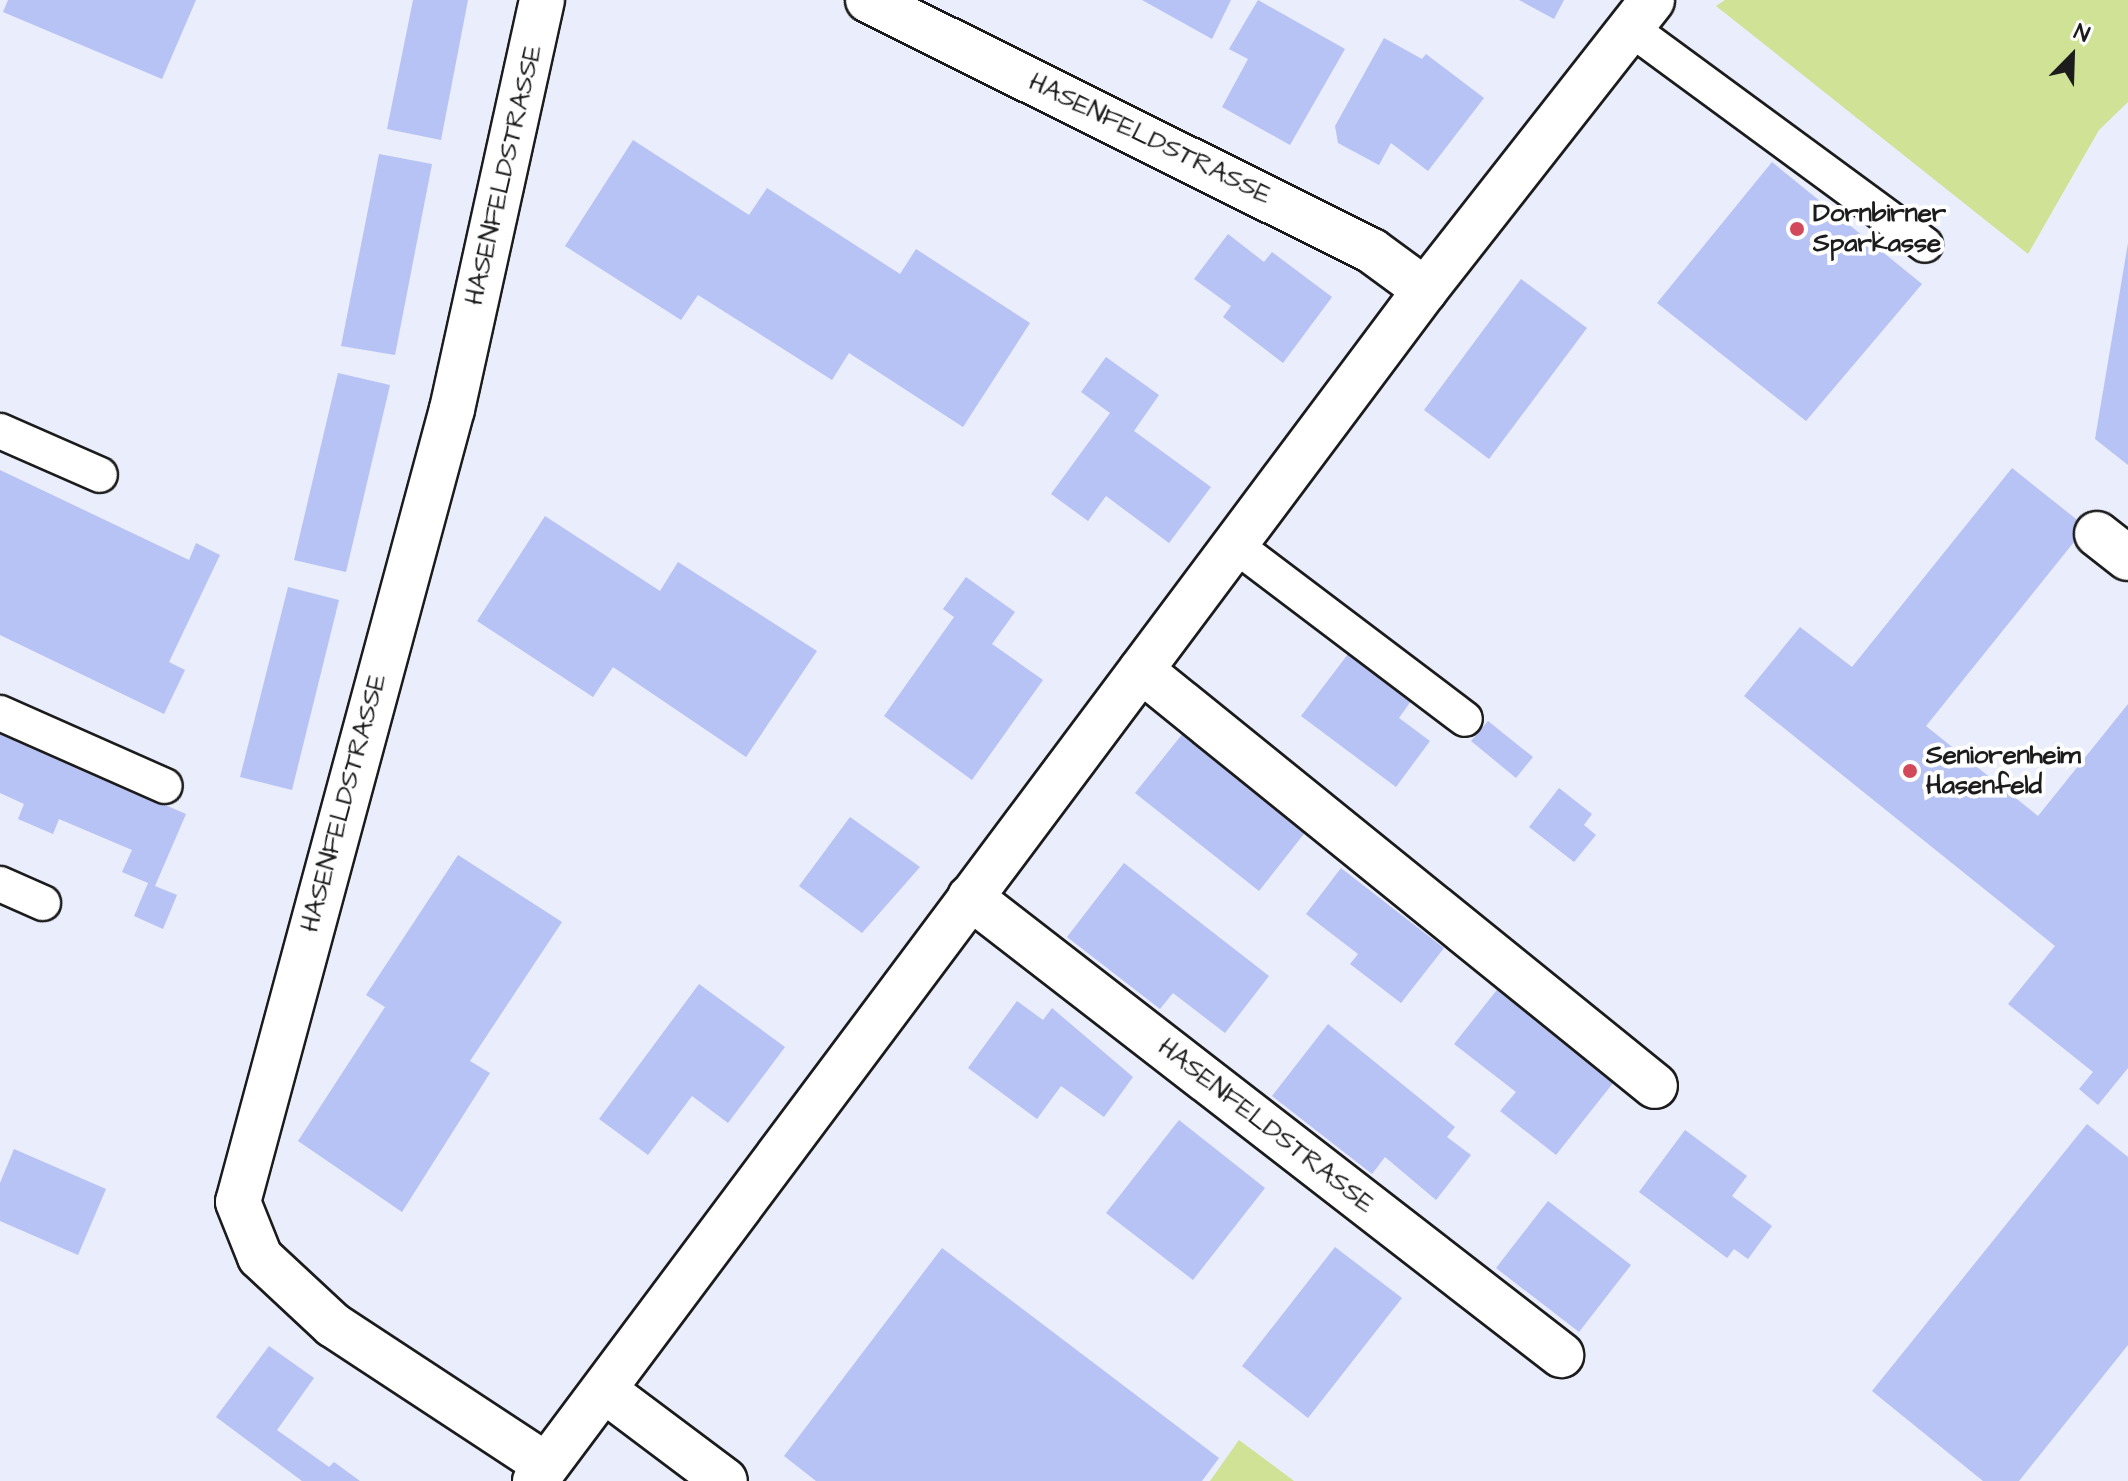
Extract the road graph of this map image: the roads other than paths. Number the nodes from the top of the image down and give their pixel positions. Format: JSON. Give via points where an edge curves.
{"nodes":[{"id":1,"x":542,"y":0,"type":"edge"},
{"id":2,"x":868,"y":0,"type":"edge"},
{"id":3,"x":1641,"y":14,"type":"edge"},
{"id":4,"x":1925,"y":245,"type":"dead end"},
{"id":5,"x":1425,"y":290,"type":"junction"},
{"id":6,"x":0,"y":431,"type":"edge"},
{"id":7,"x":100,"y":475,"type":"dead end"},
{"id":8,"x":1235,"y":545,"type":"junction"},
{"id":9,"x":1141,"y":670,"type":"junction"},
{"id":10,"x":0,"y":713,"type":"edge"},
{"id":11,"x":1465,"y":719,"type":"dead end"},
{"id":12,"x":165,"y":786,"type":"dead end"},
{"id":13,"x":0,"y":884,"type":"edge"},
{"id":14,"x":970,"y":897,"type":"junction"},
{"id":15,"x":43,"y":903,"type":"dead end"},
{"id":16,"x":1655,"y":1086,"type":"dead end"},
{"id":17,"x":1561,"y":1355,"type":"dead end"},
{"id":18,"x":604,"y":1390,"type":"junction"},
{"id":19,"x":541,"y":1473,"type":"edge"},
{"id":20,"x":725,"y":1481,"type":"edge"}],
"edges":[{"from":1,"to":19,"type":"street","name":"HASENFELDSTRASSE","via":[[452,409],[238,1202],[260,1257],[333,1325]]},
{"from":2,"to":5,"type":"street","name":"HASENFELDSTRASSE","via":[[1372,251]]},
{"from":3,"to":4,"type":"lane"},
{"from":3,"to":5,"type":"street","name":"HASENFELDSTRASSE"},
{"from":5,"to":8,"type":"street","name":"HASENFELDSTRASSE"},
{"from":6,"to":7,"type":"lane"},
{"from":8,"to":9,"type":"street","name":"HASENFELDSTRASSE"},
{"from":8,"to":11,"type":"lane"},
{"from":9,"to":14,"type":"street","name":"HASENFELDSTRASSE"},
{"from":9,"to":16,"type":"street"},
{"from":10,"to":12,"type":"lane"},
{"from":13,"to":15,"type":"lane"},
{"from":14,"to":17,"type":"street","name":"HASENFELDSTRASSE"},
{"from":14,"to":18,"type":"street","name":"HASENFELDSTRASSE"},
{"from":18,"to":19,"type":"street","name":"HASENFELDSTRASSE"},
{"from":18,"to":20,"type":"street"}]}
